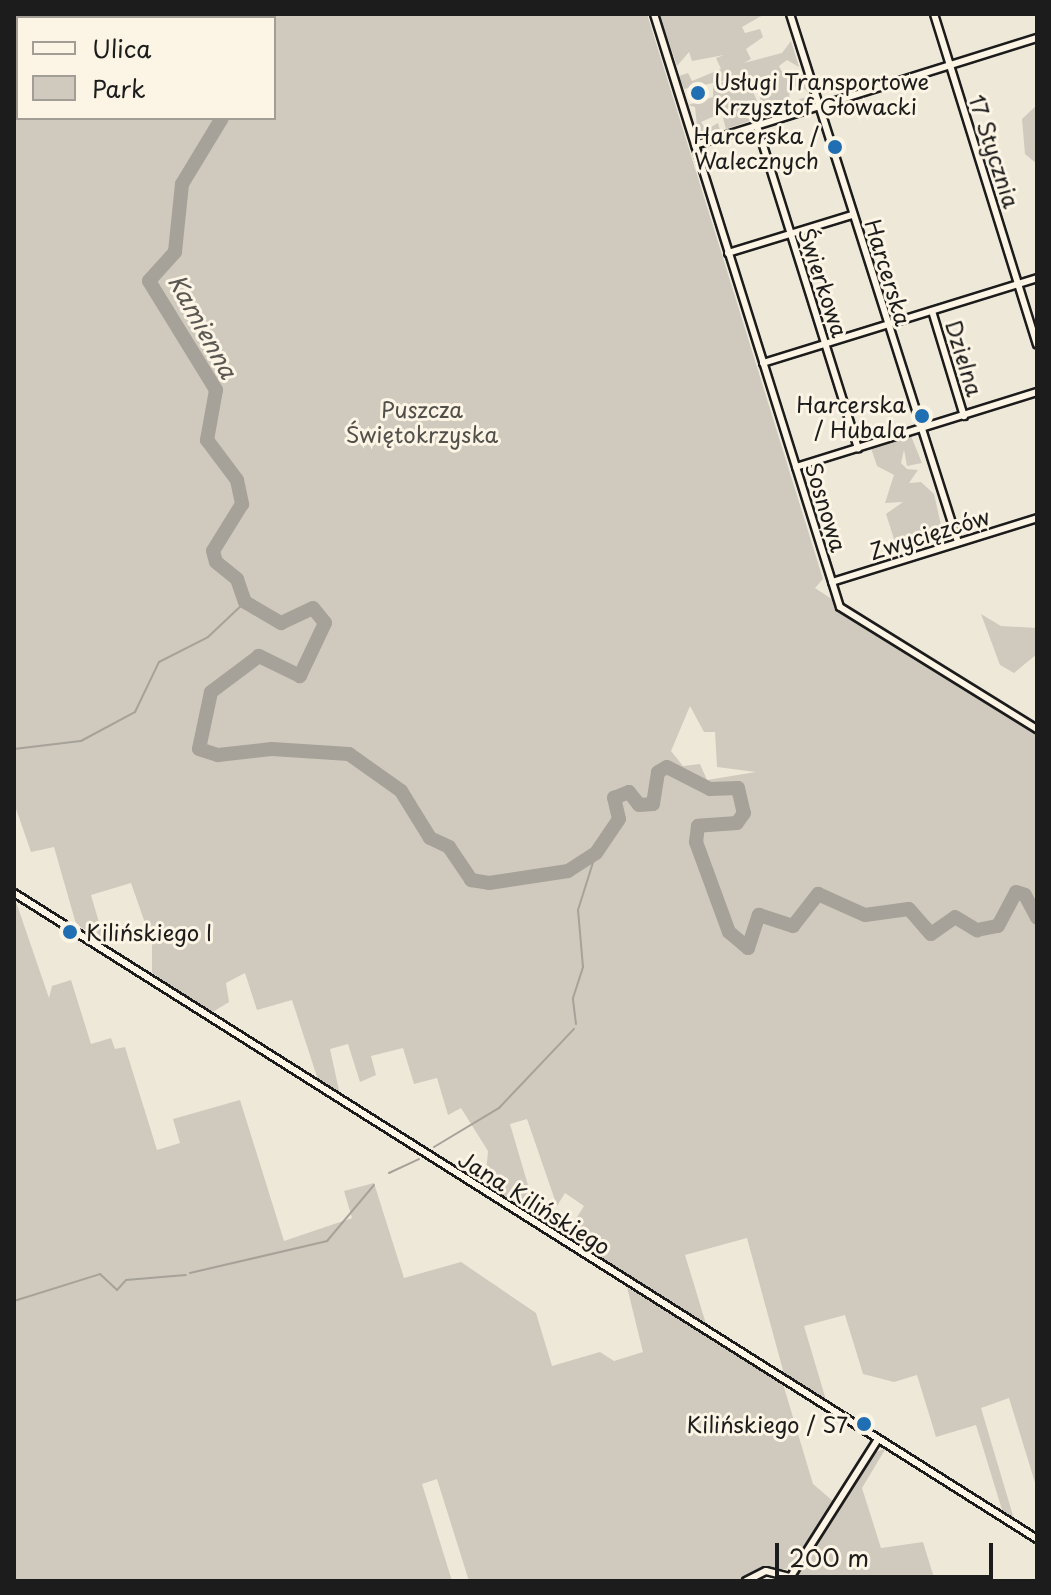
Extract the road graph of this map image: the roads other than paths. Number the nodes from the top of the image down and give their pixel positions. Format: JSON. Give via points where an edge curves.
{"nodes":[{"id":1,"x":654,"y":14,"type":"edge"},
{"id":2,"x":790,"y":14,"type":"edge"},
{"id":3,"x":934,"y":14,"type":"edge"},
{"id":4,"x":1037,"y":38,"type":"edge"},
{"id":5,"x":950,"y":66,"type":"junction"},
{"id":6,"x":818,"y":106,"type":"junction"},
{"id":7,"x":757,"y":126,"type":"junction"},
{"id":8,"x":695,"y":145,"type":"junction"},
{"id":9,"x":852,"y":215,"type":"junction"},
{"id":10,"x":790,"y":234,"type":"junction"},
{"id":11,"x":728,"y":253,"type":"junction"},
{"id":12,"x":1037,"y":278,"type":"edge"},
{"id":13,"x":1018,"y":283,"type":"junction"},
{"id":14,"x":932,"y":311,"type":"junction"},
{"id":15,"x":887,"y":325,"type":"junction"},
{"id":16,"x":824,"y":344,"type":"junction"},
{"id":17,"x":1037,"y":344,"type":"edge"},
{"id":18,"x":763,"y":363,"type":"junction"},
{"id":19,"x":1037,"y":392,"type":"edge"},
{"id":20,"x":964,"y":416,"type":"junction"},
{"id":21,"x":920,"y":429,"type":"junction"},
{"id":22,"x":858,"y":449,"type":"junction"},
{"id":23,"x":796,"y":467,"type":"junction"},
{"id":24,"x":1037,"y":518,"type":"edge"},
{"id":25,"x":957,"y":539,"type":"junction"},
{"id":26,"x":832,"y":582,"type":"junction"},
{"id":27,"x":1037,"y":729,"type":"edge"},
{"id":28,"x":14,"y":893,"type":"edge"},
{"id":29,"x":878,"y":1439,"type":"junction"},
{"id":30,"x":1037,"y":1539,"type":"edge"},
{"id":31,"x":789,"y":1579,"type":"edge"},
{"id":32,"x":746,"y":1581,"type":"edge"}],
"edges":[{"from":1,"to":8,"type":"street","name":"Sosnowa"},
{"from":2,"to":6,"type":"street","name":"Harcerska"},
{"from":3,"to":5,"type":"street","name":"17 Stycznia"},
{"from":4,"to":5,"type":"street"},
{"from":5,"to":6,"type":"street"},
{"from":5,"to":13,"type":"street","name":"17 Stycznia"},
{"from":6,"to":7,"type":"street"},
{"from":6,"to":9,"type":"street","name":"Harcerska"},
{"from":7,"to":8,"type":"street"},
{"from":7,"to":10,"type":"street","name":"Świerkowa"},
{"from":8,"to":11,"type":"street","name":"Sosnowa"},
{"from":9,"to":10,"type":"street"},
{"from":9,"to":15,"type":"street","name":"Harcerska"},
{"from":10,"to":11,"type":"street"},
{"from":10,"to":16,"type":"street","name":"Świerkowa"},
{"from":11,"to":18,"type":"street","name":"Sosnowa"},
{"from":12,"to":13,"type":"street"},
{"from":13,"to":14,"type":"street"},
{"from":13,"to":17,"type":"street","name":"17 Stycznia"},
{"from":14,"to":15,"type":"street"},
{"from":14,"to":20,"type":"street","name":"Dzielna"},
{"from":15,"to":16,"type":"street"},
{"from":15,"to":21,"type":"street","name":"Harcerska"},
{"from":16,"to":18,"type":"street"},
{"from":16,"to":22,"type":"street","name":"Świerkowa"},
{"from":18,"to":23,"type":"street","name":"Sosnowa"},
{"from":19,"to":20,"type":"street"},
{"from":20,"to":21,"type":"street"},
{"from":21,"to":22,"type":"street"},
{"from":21,"to":25,"type":"street","name":"Harcerska"},
{"from":22,"to":23,"type":"street"},
{"from":23,"to":26,"type":"street","name":"Sosnowa"},
{"from":24,"to":25,"type":"street","name":"Zwycięzców"},
{"from":25,"to":26,"type":"street","name":"Zwycięzców"},
{"from":26,"to":27,"type":"street","name":"Sosnowa","via":[[840,607]]},
{"from":28,"to":29,"type":"street","name":"Jana Kilińskiego"},
{"from":29,"to":30,"type":"street","name":"Jana Kilińskiego"},
{"from":29,"to":31,"type":"street"},
{"from":31,"to":32,"type":"street","via":[[766,1571]]}]}
